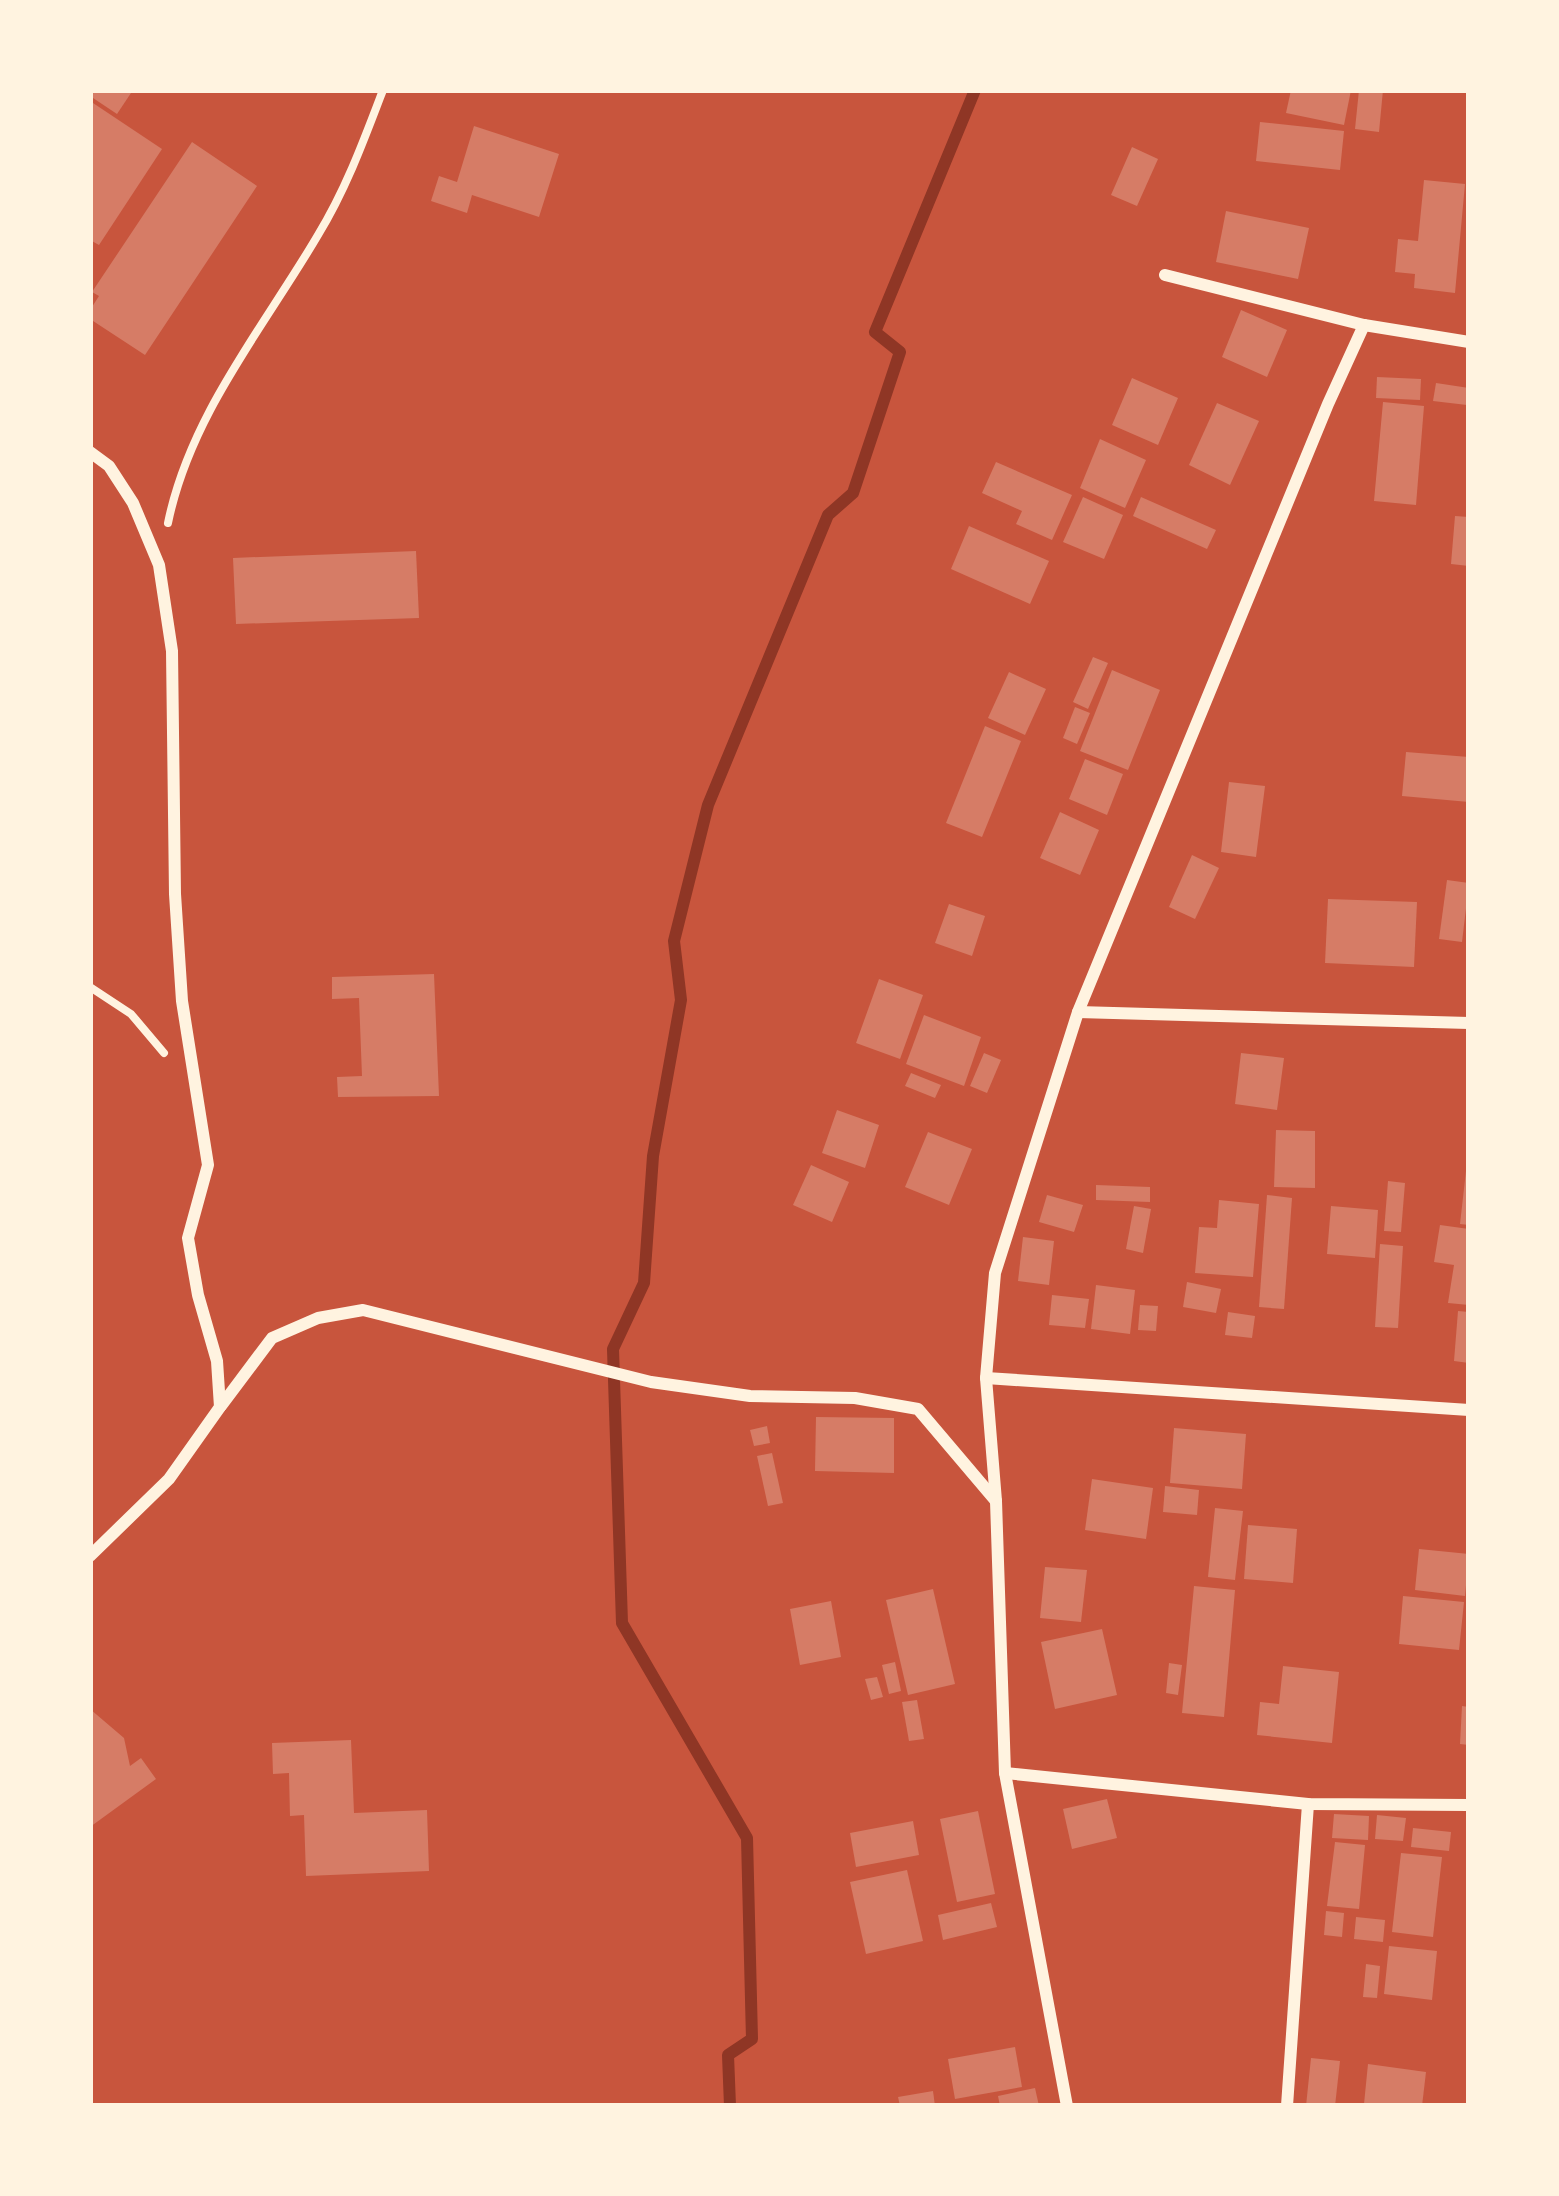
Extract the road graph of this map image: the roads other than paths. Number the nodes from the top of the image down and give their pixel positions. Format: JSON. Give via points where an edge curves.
{"nodes":[{"id":1,"x":1165,"y":275,"type":"dead end"},
{"id":2,"x":1364,"y":325,"type":"junction"},
{"id":3,"x":1469,"y":342,"type":"edge"},
{"id":4,"x":90,"y":452,"type":"edge"},
{"id":5,"x":1078,"y":1012,"type":"junction"},
{"id":6,"x":1469,"y":1023,"type":"edge"},
{"id":7,"x":986,"y":1378,"type":"junction"},
{"id":8,"x":220,"y":1407,"type":"junction"},
{"id":9,"x":1469,"y":1411,"type":"edge"},
{"id":10,"x":996,"y":1501,"type":"junction"},
{"id":11,"x":90,"y":1556,"type":"edge"},
{"id":12,"x":1005,"y":1774,"type":"junction"},
{"id":13,"x":1308,"y":1804,"type":"junction"},
{"id":14,"x":1469,"y":1805,"type":"edge"},
{"id":15,"x":1067,"y":2106,"type":"edge"},
{"id":16,"x":1287,"y":2106,"type":"edge"}],
"edges":[{"from":1,"to":2,"type":"street"},
{"from":2,"to":3,"type":"street"},
{"from":2,"to":5,"type":"street"},
{"from":4,"to":8,"type":"street","via":[[110,466],[133,503],[159,565],[172,651],[182,1000],[208,1166],[188,1238]]},
{"from":5,"to":6,"type":"street"},
{"from":5,"to":7,"type":"street","via":[[994,1273]]},
{"from":7,"to":9,"type":"street"},
{"from":7,"to":10,"type":"street"},
{"from":8,"to":10,"type":"street","via":[[272,1337],[363,1310],[652,1382],[919,1409]]},
{"from":8,"to":11,"type":"street","via":[[169,1479]]},
{"from":10,"to":12,"type":"street"},
{"from":12,"to":13,"type":"street"},
{"from":12,"to":15,"type":"street"},
{"from":13,"to":14,"type":"street"},
{"from":13,"to":16,"type":"street"}]}
